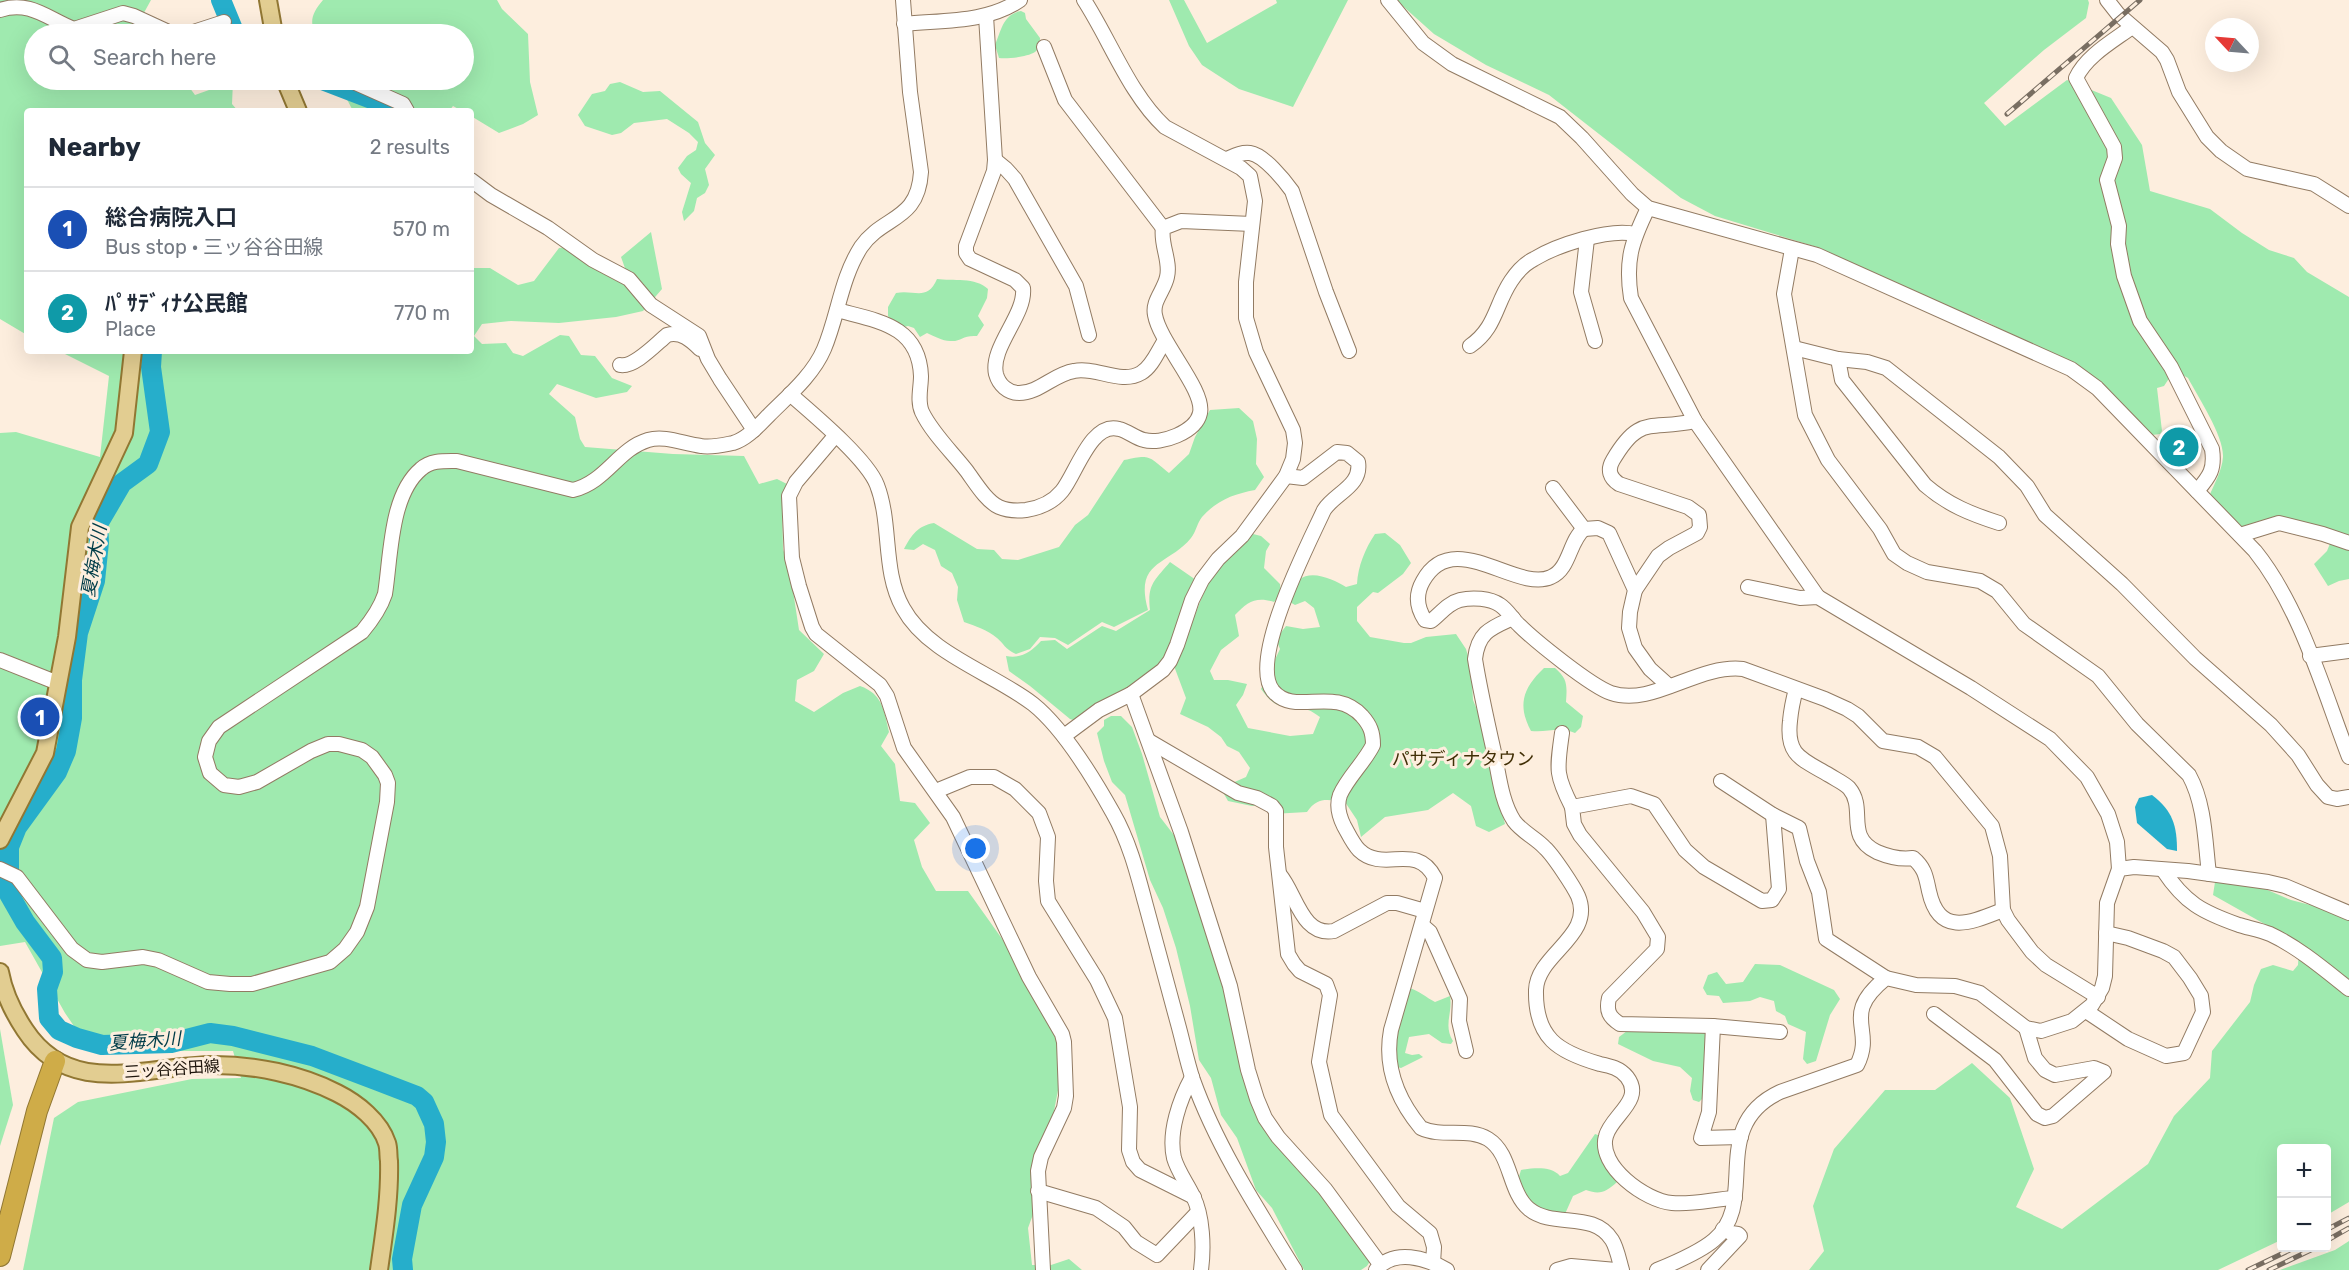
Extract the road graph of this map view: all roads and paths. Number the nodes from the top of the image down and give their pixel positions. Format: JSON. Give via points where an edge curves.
{"nodes":[{"id":1,"x":268,"y":0,"type":"edge"},
{"id":2,"x":903,"y":0,"type":"edge"},
{"id":3,"x":1020,"y":0,"type":"edge"},
{"id":4,"x":1084,"y":0,"type":"edge"},
{"id":5,"x":1388,"y":0,"type":"edge"},
{"id":6,"x":2108,"y":0,"type":"edge"},
{"id":7,"x":0,"y":10,"type":"edge"},
{"id":8,"x":986,"y":16,"type":"junction"},
{"id":9,"x":224,"y":22,"type":"dead end"},
{"id":10,"x":64,"y":24,"type":"edge"},
{"id":11,"x":89,"y":24,"type":"edge"},
{"id":12,"x":152,"y":24,"type":"edge"},
{"id":13,"x":218,"y":24,"type":"edge"},
{"id":14,"x":272,"y":24,"type":"edge"},
{"id":15,"x":904,"y":24,"type":"junction"},
{"id":16,"x":2132,"y":27,"type":"junction"},
{"id":17,"x":1044,"y":47,"type":"dead end"},
{"id":18,"x":289,"y":90,"type":"edge"},
{"id":19,"x":372,"y":90,"type":"edge"},
{"id":20,"x":297,"y":108,"type":"edge"},
{"id":21,"x":406,"y":108,"type":"edge"},
{"id":22,"x":1227,"y":159,"type":"junction"},
{"id":23,"x":995,"y":160,"type":"junction"},
{"id":24,"x":474,"y":182,"type":"edge"},
{"id":25,"x":2349,"y":206,"type":"edge"},
{"id":26,"x":1648,"y":208,"type":"junction"},
{"id":27,"x":1252,"y":224,"type":"junction"},
{"id":28,"x":1163,"y":228,"type":"junction"},
{"id":29,"x":1635,"y":234,"type":"junction"},
{"id":30,"x":1587,"y":239,"type":"junction"},
{"id":31,"x":1792,"y":249,"type":"junction"},
{"id":32,"x":837,"y":310,"type":"junction"},
{"id":33,"x":1089,"y":335,"type":"dead end"},
{"id":34,"x":1165,"y":340,"type":"junction"},
{"id":35,"x":1595,"y":341,"type":"dead end"},
{"id":36,"x":1470,"y":346,"type":"dead end"},
{"id":37,"x":1794,"y":348,"type":"junction"},
{"id":38,"x":1349,"y":351,"type":"dead end"},
{"id":39,"x":133,"y":354,"type":"edge"},
{"id":40,"x":708,"y":359,"type":"junction"},
{"id":41,"x":1838,"y":359,"type":"junction"},
{"id":42,"x":620,"y":365,"type":"dead end"},
{"id":43,"x":790,"y":394,"type":"junction"},
{"id":44,"x":1695,"y":421,"type":"junction"},
{"id":45,"x":754,"y":430,"type":"junction"},
{"id":46,"x":835,"y":436,"type":"junction"},
{"id":47,"x":1286,"y":476,"type":"junction"},
{"id":48,"x":1552,"y":488,"type":"dead end"},
{"id":49,"x":2197,"y":491,"type":"junction"},
{"id":50,"x":1999,"y":523,"type":"dead end"},
{"id":51,"x":1584,"y":529,"type":"junction"},
{"id":52,"x":2240,"y":536,"type":"junction"},
{"id":53,"x":2349,"y":543,"type":"edge"},
{"id":54,"x":1748,"y":586,"type":"dead end"},
{"id":55,"x":1635,"y":590,"type":"junction"},
{"id":56,"x":1818,"y":597,"type":"junction"},
{"id":57,"x":1513,"y":618,"type":"junction"},
{"id":58,"x":2349,"y":651,"type":"edge"},
{"id":59,"x":2310,"y":656,"type":"junction"},
{"id":60,"x":0,"y":660,"type":"edge"},
{"id":61,"x":58,"y":683,"type":"junction"},
{"id":62,"x":1669,"y":686,"type":"junction"},
{"id":63,"x":1796,"y":689,"type":"junction"},
{"id":64,"x":1131,"y":693,"type":"junction"},
{"id":65,"x":1562,"y":733,"type":"dead end"},
{"id":66,"x":1064,"y":736,"type":"junction"},
{"id":67,"x":1149,"y":741,"type":"junction"},
{"id":68,"x":2349,"y":757,"type":"edge"},
{"id":69,"x":1721,"y":781,"type":"dead end"},
{"id":70,"x":936,"y":791,"type":"junction"},
{"id":71,"x":2349,"y":797,"type":"edge"},
{"id":72,"x":1572,"y":807,"type":"junction"},
{"id":73,"x":1773,"y":816,"type":"junction"},
{"id":74,"x":0,"y":840,"type":"edge"},
{"id":75,"x":0,"y":869,"type":"edge"},
{"id":76,"x":2119,"y":869,"type":"junction"},
{"id":77,"x":2163,"y":870,"type":"junction"},
{"id":78,"x":2209,"y":874,"type":"junction"},
{"id":79,"x":1280,"y":875,"type":"junction"},
{"id":80,"x":2003,"y":910,"type":"junction"},
{"id":81,"x":2349,"y":912,"type":"edge"},
{"id":82,"x":1424,"y":918,"type":"junction"},
{"id":83,"x":2106,"y":933,"type":"junction"},
{"id":84,"x":0,"y":972,"type":"edge"},
{"id":85,"x":1886,"y":978,"type":"junction"},
{"id":86,"x":2349,"y":989,"type":"edge"},
{"id":87,"x":2098,"y":997,"type":"junction"},
{"id":88,"x":2086,"y":1011,"type":"junction"},
{"id":89,"x":1934,"y":1014,"type":"dead end"},
{"id":90,"x":1713,"y":1026,"type":"junction"},
{"id":91,"x":2026,"y":1028,"type":"junction"},
{"id":92,"x":1780,"y":1032,"type":"dead end"},
{"id":93,"x":1466,"y":1051,"type":"dead end"},
{"id":94,"x":54,"y":1061,"type":"junction"},
{"id":95,"x":1192,"y":1077,"type":"junction"},
{"id":96,"x":1741,"y":1137,"type":"junction"},
{"id":97,"x":1038,"y":1191,"type":"junction"},
{"id":98,"x":1194,"y":1197,"type":"junction"},
{"id":99,"x":1735,"y":1198,"type":"junction"},
{"id":100,"x":1198,"y":1212,"type":"junction"},
{"id":101,"x":0,"y":1216,"type":"edge"},
{"id":102,"x":1723,"y":1229,"type":"junction"},
{"id":103,"x":0,"y":1256,"type":"edge"},
{"id":104,"x":1434,"y":1263,"type":"junction"},
{"id":105,"x":1378,"y":1267,"type":"edge"},
{"id":106,"x":380,"y":1270,"type":"edge"},
{"id":107,"x":1043,"y":1270,"type":"edge"},
{"id":108,"x":1201,"y":1270,"type":"edge"},
{"id":109,"x":1295,"y":1270,"type":"edge"},
{"id":110,"x":1447,"y":1270,"type":"edge"},
{"id":111,"x":1557,"y":1270,"type":"edge"},
{"id":112,"x":1616,"y":1270,"type":"edge"},
{"id":113,"x":1622,"y":1270,"type":"edge"},
{"id":114,"x":1656,"y":1270,"type":"edge"},
{"id":115,"x":1708,"y":1270,"type":"edge"}],
"edges":[{"from":1,"to":14,"type":"main road"},
{"from":2,"to":15,"type":"street"},
{"from":3,"to":8,"type":"street"},
{"from":4,"to":22,"type":"street","via":[[1155,117],[1173,131]]},
{"from":5,"to":26,"type":"street","via":[[1423,43],[1452,64],[1560,117]]},
{"from":6,"to":16,"type":"street"},
{"from":7,"to":10,"type":"street","via":[[24,3]]},
{"from":8,"to":15,"type":"street"},
{"from":8,"to":23,"type":"street"},
{"from":9,"to":13,"type":"street"},
{"from":11,"to":12,"type":"street","via":[[123,13]]},
{"from":15,"to":32,"type":"street","via":[[920,185],[903,213],[863,244],[849,270]]},
{"from":16,"to":25,"type":"street","via":[[2168,60],[2179,92],[2198,124],[2228,157],[2247,169],[2314,184]]},
{"from":16,"to":49,"type":"street","via":[[2097,53],[2076,78],[2114,147],[2108,188],[2119,226],[2124,276],[2140,321],[2170,367],[2212,449],[2214,464]]},
{"from":17,"to":28,"type":"street","via":[[1065,100]]},
{"from":18,"to":20,"type":"main road"},
{"from":19,"to":21,"type":"street"},
{"from":22,"to":27,"type":"street","via":[[1250,176],[1255,201]]},
{"from":22,"to":38,"type":"street","via":[[1241,153],[1253,154],[1292,191]]},
{"from":23,"to":33,"type":"street","via":[[1015,179],[1076,286]]},
{"from":23,"to":34,"type":"street","via":[[966,253],[970,259],[1015,280],[1023,288],[1021,303],[996,366],[1006,389],[1028,392],[1074,370],[1136,375],[1148,369]]},
{"from":24,"to":40,"type":"street","via":[[629,279],[651,305],[699,336]]},
{"from":26,"to":29,"type":"street"},
{"from":26,"to":31,"type":"street"},
{"from":27,"to":28,"type":"street","via":[[1181,221]]},
{"from":27,"to":47,"type":"street","via":[[1246,318],[1256,352],[1293,430],[1293,459]]},
{"from":28,"to":34,"type":"street","via":[[1167,278],[1154,309]]},
{"from":29,"to":30,"type":"street","via":[[1613,233]]},
{"from":29,"to":44,"type":"street","via":[[1628,262],[1631,298]]},
{"from":30,"to":35,"type":"street","via":[[1581,292]]},
{"from":30,"to":36,"type":"street","via":[[1535,258],[1521,268],[1509,283],[1489,328]]},
{"from":31,"to":37,"type":"street","via":[[1784,294]]},
{"from":31,"to":49,"type":"street","via":[[1865,275],[2071,369],[2097,388]]},
{"from":32,"to":34,"type":"street","via":[[895,328],[907,338],[920,371],[923,414],[990,499],[1007,510],[1030,509],[1053,499],[1095,436],[1106,429],[1119,429],[1150,441],[1191,429],[1200,404]]},
{"from":32,"to":43,"type":"street","via":[[823,353]]},
{"from":37,"to":41,"type":"street"},
{"from":37,"to":78,"type":"street","via":[[1805,415],[1828,460],[1894,554],[1927,572],[1980,581],[1997,591],[2024,624],[2098,676],[2137,724],[2189,775],[2198,796]]},
{"from":39,"to":61,"type":"main road","via":[[124,434],[80,527]]},
{"from":40,"to":42,"type":"street","via":[[693,342],[674,333],[634,363]]},
{"from":40,"to":45,"type":"street"},
{"from":41,"to":50,"type":"street","via":[[1842,380],[1925,485],[1958,509]]},
{"from":41,"to":71,"type":"street","via":[[1886,368],[1999,457],[2027,486],[2045,515],[2122,584],[2195,658],[2271,724],[2328,796]]},
{"from":43,"to":45,"type":"street"},
{"from":43,"to":46,"type":"street"},
{"from":44,"to":55,"type":"street","via":[[1639,429],[1626,439],[1611,464],[1611,477],[1618,484],[1688,507],[1699,515],[1701,522],[1697,533],[1658,556]]},
{"from":44,"to":56,"type":"street"},
{"from":45,"to":75,"type":"street","via":[[736,442],[704,447],[650,440],[633,447],[591,484],[573,490],[457,461],[437,461],[422,468],[409,483],[400,497],[385,594],[373,619],[362,632],[219,727],[206,748],[210,773],[233,788],[256,782],[327,744],[362,750],[382,769],[388,783],[387,802],[367,907],[357,932],[330,962],[252,984],[230,984],[208,982],[143,957],[87,960],[72,949],[17,878]]},
{"from":46,"to":66,"type":"street","via":[[863,463],[877,484],[894,583],[902,607],[915,625],[953,655],[1032,703]]},
{"from":46,"to":70,"type":"street","via":[[789,496],[792,558],[799,586],[816,633],[880,685],[904,748]]},
{"from":47,"to":64,"type":"street","via":[[1242,536],[1202,580],[1170,661]]},
{"from":47,"to":82,"type":"street","via":[[1303,478],[1342,452],[1353,456],[1359,468],[1353,483],[1324,510],[1291,582],[1271,636],[1267,676],[1281,697],[1301,702],[1341,702],[1352,707],[1370,726],[1373,745],[1337,808],[1359,850],[1377,859],[1409,858],[1426,864],[1435,878]]},
{"from":48,"to":51,"type":"street"},
{"from":49,"to":52,"type":"street"},
{"from":51,"to":55,"type":"street","via":[[1598,528],[1609,533]]},
{"from":51,"to":57,"type":"street","via":[[1573,540],[1562,568],[1550,578],[1532,579],[1453,559],[1432,569],[1418,594],[1425,620],[1431,621],[1449,605],[1466,599],[1491,601]]},
{"from":52,"to":53,"type":"street","via":[[2279,524]]},
{"from":52,"to":59,"type":"street","via":[[2282,588]]},
{"from":54,"to":56,"type":"street","via":[[1800,598]]},
{"from":55,"to":62,"type":"street","via":[[1629,628],[1635,648]]},
{"from":56,"to":76,"type":"street","via":[[2050,739],[2087,777],[2108,814],[2117,842]]},
{"from":57,"to":62,"type":"street","via":[[1611,693],[1634,696]]},
{"from":57,"to":99,"type":"street","via":[[1484,633],[1475,659],[1506,804],[1515,823],[1546,849],[1579,897],[1581,914],[1575,932],[1538,975],[1536,991],[1541,1021],[1550,1041],[1571,1056],[1617,1068],[1629,1078],[1633,1094],[1610,1127],[1605,1146],[1611,1162],[1630,1184],[1654,1200],[1671,1203]]},
{"from":58,"to":59,"type":"street"},
{"from":59,"to":68,"type":"street"},
{"from":60,"to":61,"type":"street"},
{"from":61,"to":74,"type":"main road","via":[[45,753]]},
{"from":62,"to":63,"type":"street","via":[[1731,668]]},
{"from":63,"to":80,"type":"street","via":[[1847,709],[1883,741],[1918,747],[1935,757],[1992,826],[2000,856]]},
{"from":63,"to":80,"type":"street","via":[[1790,746],[1796,754],[1848,786],[1854,797],[1859,837],[1869,848],[1886,856],[1913,858],[1921,864],[1939,917],[1971,923]]},
{"from":64,"to":66,"type":"street"},
{"from":64,"to":67,"type":"street"},
{"from":65,"to":72,"type":"street","via":[[1557,771]]},
{"from":66,"to":95,"type":"street","via":[[1114,814],[1128,847]]},
{"from":67,"to":79,"type":"street","via":[[1238,794],[1272,806],[1278,818],[1276,847]]},
{"from":67,"to":105,"type":"street","via":[[1230,986],[1248,1070],[1265,1118],[1325,1189]]},
{"from":69,"to":73,"type":"street"},
{"from":70,"to":97,"type":"street","via":[[953,817],[1064,1042],[1064,1108],[1041,1157]]},
{"from":70,"to":98,"type":"street","via":[[970,777],[994,777],[1016,789],[1040,813],[1048,837],[1048,901],[1097,980],[1115,1018],[1130,1107],[1129,1150],[1133,1162],[1140,1170]]},
{"from":72,"to":73,"type":"street","via":[[1631,796],[1654,804],[1684,850],[1761,902],[1772,900],[1779,889]]},
{"from":72,"to":90,"type":"street","via":[[1580,835],[1658,937],[1657,949],[1609,998],[1611,1018],[1620,1024]]},
{"from":73,"to":85,"type":"street","via":[[1799,828],[1819,892],[1827,939]]},
{"from":76,"to":77,"type":"street"},
{"from":76,"to":83,"type":"street","via":[[2107,903]]},
{"from":77,"to":78,"type":"street"},
{"from":77,"to":86,"type":"street","via":[[2196,907],[2270,934]]},
{"from":78,"to":81,"type":"street","via":[[2285,886]]},
{"from":79,"to":82,"type":"street","via":[[1305,919],[1317,930],[1334,931],[1387,903],[1397,903]]},
{"from":79,"to":104,"type":"street","via":[[1288,954],[1300,971],[1326,984],[1330,995],[1319,1062],[1331,1114],[1398,1206],[1430,1233]]},
{"from":80,"to":87,"type":"street","via":[[2018,935],[2046,965]]},
{"from":82,"to":93,"type":"street","via":[[1460,999],[1459,1021]]},
{"from":82,"to":113,"type":"street","via":[[1387,1050],[1394,1083],[1415,1122],[1429,1132],[1478,1135],[1493,1143],[1528,1208],[1546,1218],[1580,1220],[1599,1228],[1612,1239]]},
{"from":83,"to":87,"type":"street","via":[[2106,976]]},
{"from":83,"to":88,"type":"street","via":[[2148,944],[2174,957],[2201,996],[2203,1012],[2184,1053],[2166,1056],[2128,1040]]},
{"from":84,"to":94,"type":"main road","name":"三ッ谷谷田線","via":[[14,1013],[28,1035]]},
{"from":85,"to":91,"type":"street","via":[[1980,993]]},
{"from":85,"to":96,"type":"street","via":[[1870,991],[1859,1016],[1863,1053],[1857,1065],[1768,1098],[1745,1122]]},
{"from":87,"to":88,"type":"street"},
{"from":88,"to":91,"type":"street","via":[[2056,1028]]},
{"from":89,"to":91,"type":"street","via":[[1995,1060],[2037,1114],[2053,1116],[2104,1072],[2094,1068],[2055,1075],[2045,1070],[2035,1058]]},
{"from":90,"to":92,"type":"street"},
{"from":90,"to":96,"type":"street","via":[[1709,1112],[1701,1138]]},
{"from":94,"to":101,"type":"highway","via":[[39,1078],[27,1109]]},
{"from":94,"to":103,"type":"highway"},
{"from":94,"to":106,"type":"main road","name":"三ッ谷谷田線","via":[[84,1072],[126,1074],[213,1065],[247,1067],[307,1080],[351,1100],[381,1130],[388,1145],[390,1186]]},
{"from":95,"to":98,"type":"street","via":[[1183,1094],[1173,1137],[1177,1166]]},
{"from":95,"to":109,"type":"street","via":[[1224,1148]]},
{"from":96,"to":99,"type":"street"},
{"from":97,"to":100,"type":"street","via":[[1096,1208],[1157,1255]]},
{"from":97,"to":107,"type":"street"},
{"from":98,"to":100,"type":"street"},
{"from":99,"to":102,"type":"street"},
{"from":100,"to":108,"type":"street"},
{"from":102,"to":114,"type":"street","via":[[1707,1245]]},
{"from":102,"to":115,"type":"street","via":[[1740,1236]]},
{"from":104,"to":105,"type":"street","via":[[1409,1257],[1388,1260]]},
{"from":104,"to":110,"type":"street"},
{"from":111,"to":112,"type":"street","via":[[1570,1266]]}]}
